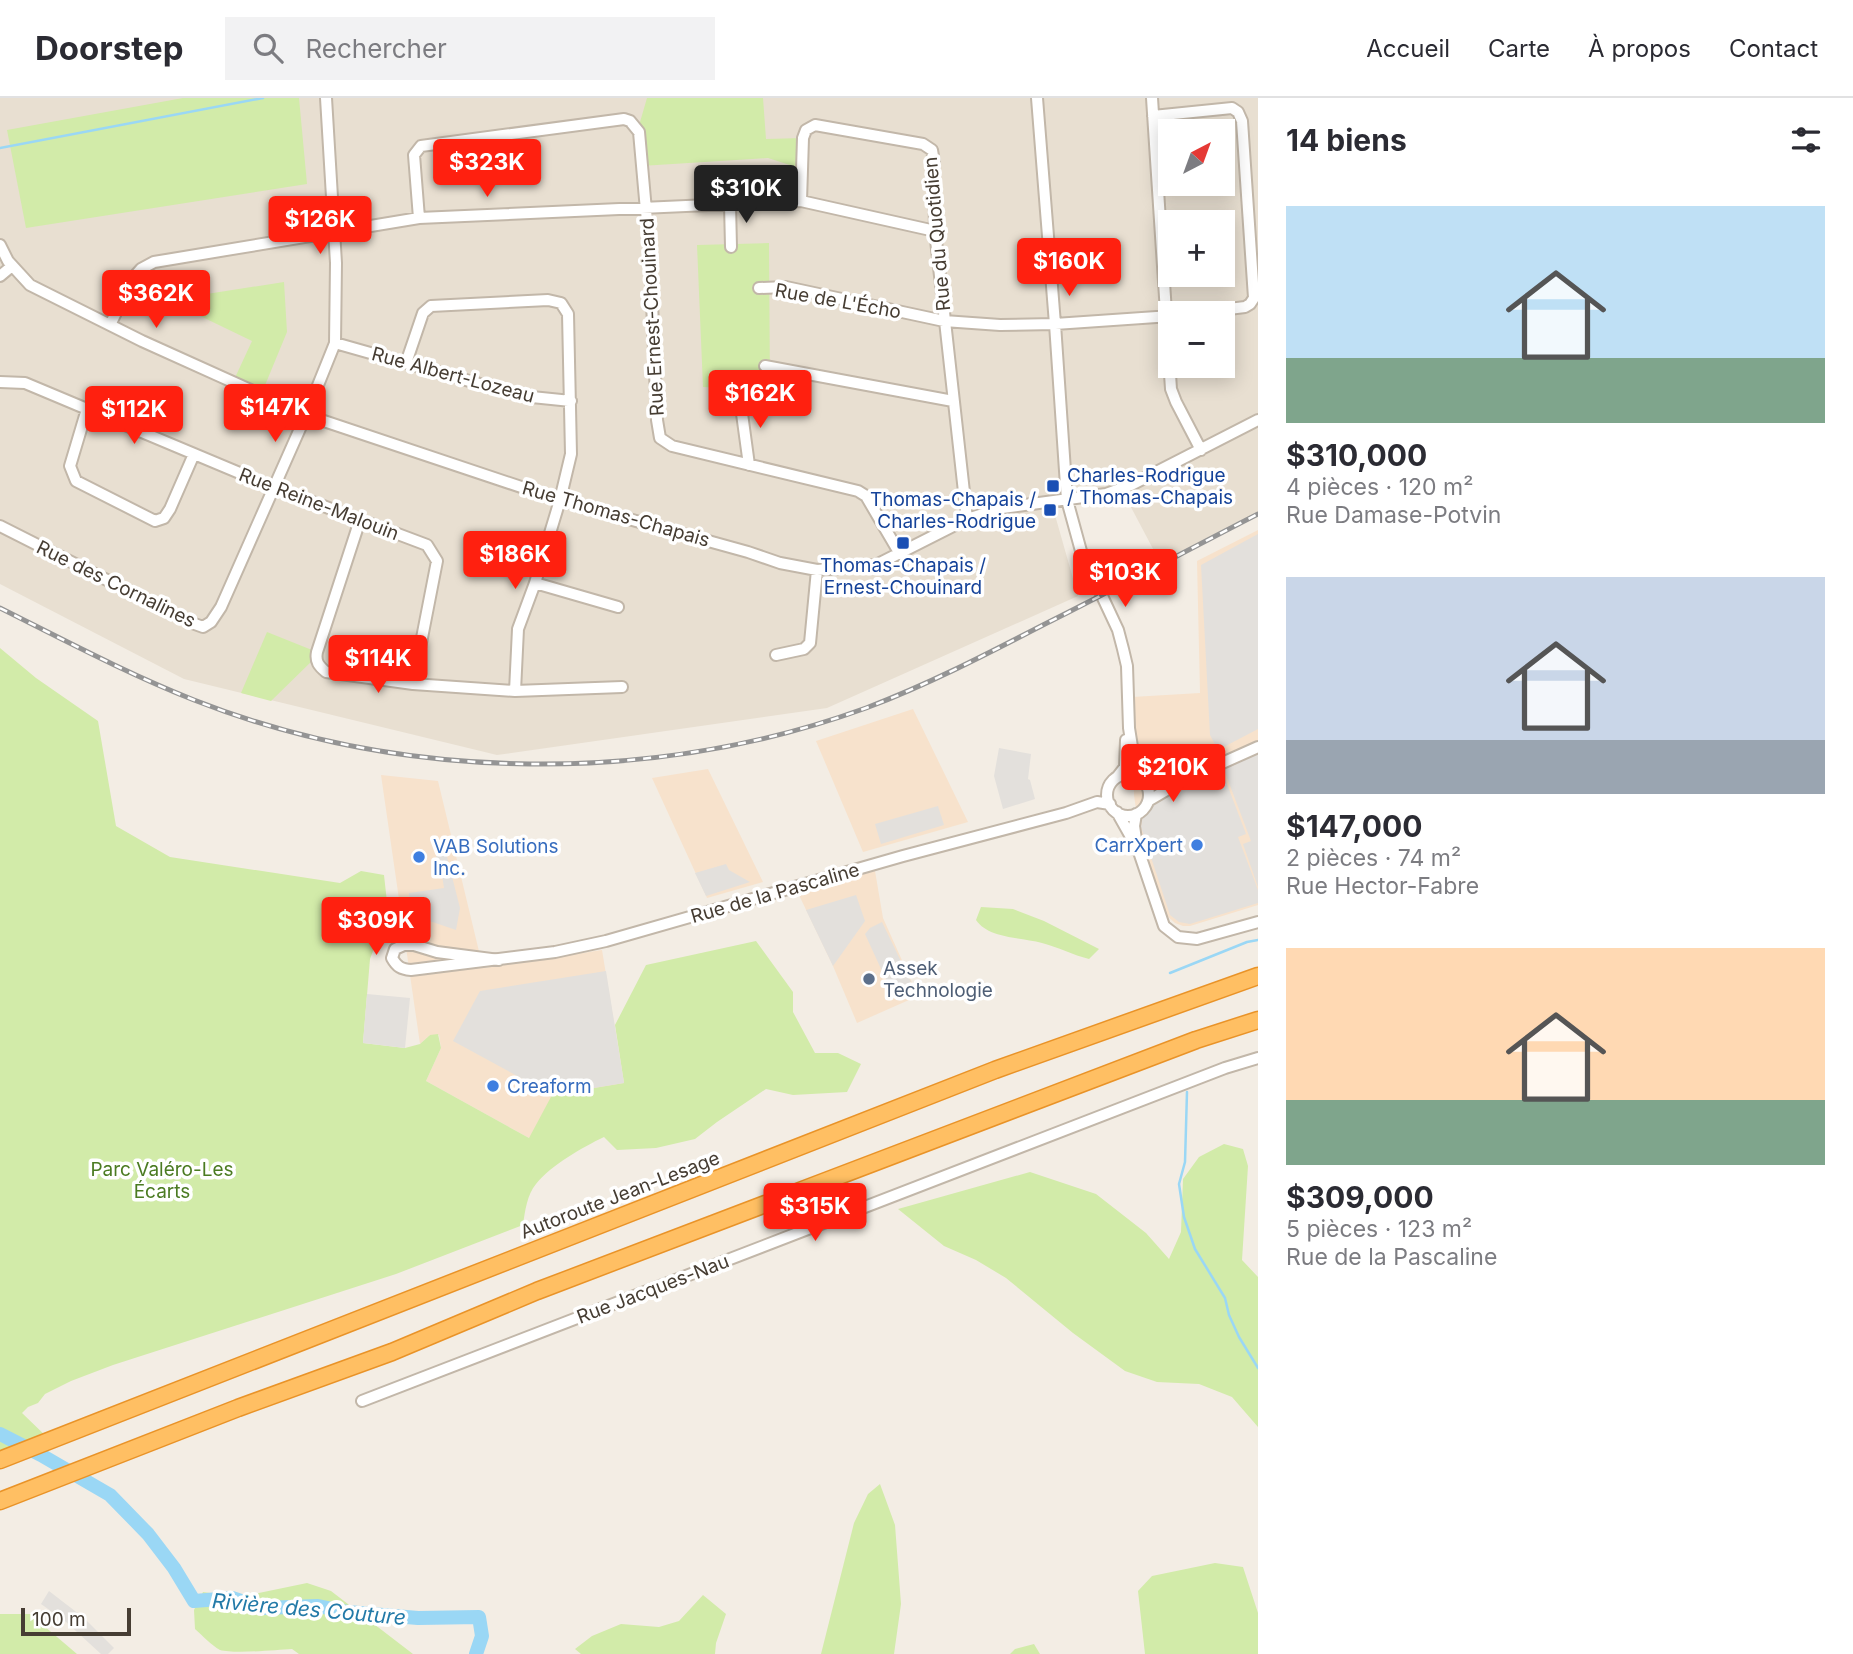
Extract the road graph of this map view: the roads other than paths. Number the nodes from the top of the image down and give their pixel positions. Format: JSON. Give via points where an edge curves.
{"nodes":[{"id":1,"x":326,"y":98,"type":"edge"},
{"id":2,"x":1037,"y":98,"type":"edge"},
{"id":3,"x":1152,"y":98,"type":"edge"},
{"id":4,"x":1153,"y":116,"type":"junction"},
{"id":5,"x":801,"y":201,"type":"junction"},
{"id":6,"x":730,"y":204,"type":"junction"},
{"id":7,"x":645,"y":208,"type":"junction"},
{"id":8,"x":419,"y":218,"type":"junction"},
{"id":9,"x":935,"y":231,"type":"junction"},
{"id":10,"x":334,"y":232,"type":"junction"},
{"id":11,"x":0,"y":245,"type":"edge"},
{"id":12,"x":731,"y":247,"type":"dead end"},
{"id":13,"x":12,"y":266,"type":"junction"},
{"id":14,"x":0,"y":276,"type":"edge"},
{"id":15,"x":760,"y":288,"type":"dead end"},
{"id":16,"x":1168,"y":301,"type":"edge"},
{"id":17,"x":1235,"y":308,"type":"edge"},
{"id":18,"x":1158,"y":318,"type":"edge"},
{"id":19,"x":944,"y":321,"type":"junction"},
{"id":20,"x":1055,"y":324,"type":"junction"},
{"id":21,"x":110,"y":325,"type":"junction"},
{"id":22,"x":335,"y":343,"type":"junction"},
{"id":23,"x":406,"y":363,"type":"junction"},
{"id":24,"x":765,"y":366,"type":"dead end"},
{"id":25,"x":1171,"y":378,"type":"edge"},
{"id":26,"x":0,"y":382,"type":"edge"},
{"id":27,"x":740,"y":399,"type":"dead end"},
{"id":28,"x":571,"y":401,"type":"junction"},
{"id":29,"x":953,"y":401,"type":"junction"},
{"id":30,"x":87,"y":409,"type":"junction"},
{"id":31,"x":306,"y":415,"type":"junction"},
{"id":32,"x":1258,"y":420,"type":"edge"},
{"id":33,"x":1201,"y":450,"type":"junction"},
{"id":34,"x":194,"y":454,"type":"junction"},
{"id":35,"x":748,"y":465,"type":"junction"},
{"id":36,"x":273,"y":487,"type":"junction"},
{"id":37,"x":560,"y":500,"type":"junction"},
{"id":38,"x":1067,"y":500,"type":"junction"},
{"id":39,"x":967,"y":519,"type":"junction"},
{"id":40,"x":360,"y":520,"type":"junction"},
{"id":41,"x":0,"y":526,"type":"edge"},
{"id":42,"x":900,"y":554,"type":"junction"},
{"id":43,"x":817,"y":570,"type":"junction"},
{"id":44,"x":535,"y":583,"type":"junction"},
{"id":45,"x":618,"y":607,"type":"dead end"},
{"id":46,"x":776,"y":655,"type":"dead end"},
{"id":47,"x":413,"y":684,"type":"junction"},
{"id":48,"x":622,"y":687,"type":"dead end"},
{"id":49,"x":515,"y":691,"type":"junction"},
{"id":50,"x":1129,"y":728,"type":"junction"},
{"id":51,"x":1258,"y":747,"type":"edge"},
{"id":52,"x":1118,"y":776,"type":"junction"},
{"id":53,"x":1182,"y":780,"type":"junction"},
{"id":54,"x":1144,"y":782,"type":"junction"},
{"id":55,"x":1109,"y":786,"type":"junction"},
{"id":56,"x":1148,"y":801,"type":"junction"},
{"id":57,"x":1113,"y":808,"type":"junction"},
{"id":58,"x":1136,"y":814,"type":"junction"},
{"id":59,"x":1048,"y":816,"type":"junction"},
{"id":60,"x":1137,"y":846,"type":"junction"},
{"id":61,"x":1258,"y":922,"type":"edge"},
{"id":62,"x":499,"y":960,"type":"junction"},
{"id":63,"x":1258,"y":976,"type":"edge"},
{"id":64,"x":1258,"y":1020,"type":"edge"},
{"id":65,"x":1258,"y":1058,"type":"edge"},
{"id":66,"x":362,"y":1401,"type":"dead end"},
{"id":67,"x":0,"y":1460,"type":"edge"},
{"id":68,"x":0,"y":1501,"type":"edge"}],
"edges":[{"from":1,"to":10,"type":"street"},
{"from":2,"to":20,"type":"street"},
{"from":3,"to":4,"type":"street"},
{"from":4,"to":16,"type":"street"},
{"from":4,"to":17,"type":"street","via":[[1232,108],[1242,121],[1254,298],[1245,307]]},
{"from":5,"to":6,"type":"street"},
{"from":5,"to":9,"type":"street"},
{"from":5,"to":9,"type":"street","name":"Rue du Quotidien","via":[[803,138],[815,125],[923,144],[932,150],[934,162]]},
{"from":6,"to":7,"type":"street"},
{"from":6,"to":12,"type":"street"},
{"from":7,"to":8,"type":"street"},
{"from":7,"to":8,"type":"street","via":[[639,132],[624,119],[421,146],[414,155]]},
{"from":7,"to":35,"type":"street","name":"Rue Ernest-Chouinard","via":[[660,438],[672,446]]},
{"from":8,"to":10,"type":"street"},
{"from":9,"to":19,"type":"street","name":"Rue du Quotidien"},
{"from":10,"to":21,"type":"street","via":[[154,262],[134,278]]},
{"from":10,"to":22,"type":"street"},
{"from":11,"to":13,"type":"street","name":"Rue Thomas-Chapais"},
{"from":13,"to":14,"type":"street"},
{"from":13,"to":21,"type":"street","name":"Rue Thomas-Chapais","via":[[30,285]]},
{"from":15,"to":19,"type":"street","name":"Rue de L'Écho","via":[[786,287]]},
{"from":18,"to":20,"type":"street","name":"Rue de L'Écho"},
{"from":19,"to":20,"type":"street","name":"Rue de L'Écho"},
{"from":19,"to":29,"type":"street","name":"Rue du Quotidien"},
{"from":20,"to":38,"type":"street"},
{"from":21,"to":31,"type":"street","name":"Rue Thomas-Chapais"},
{"from":22,"to":23,"type":"street","name":"Rue Albert-Lozeau"},
{"from":22,"to":31,"type":"street"},
{"from":23,"to":28,"type":"street","name":"Rue Albert-Lozeau","via":[[522,396]]},
{"from":23,"to":28,"type":"street","via":[[424,313],[431,306],[548,299],[561,303],[568,314]]},
{"from":24,"to":29,"type":"street"},
{"from":25,"to":33,"type":"street","via":[[1176,402]]},
{"from":26,"to":30,"type":"street","name":"Rue Reine-Malouin","via":[[25,383]]},
{"from":27,"to":35,"type":"street"},
{"from":28,"to":37,"type":"street","via":[[571,454]]},
{"from":29,"to":39,"type":"street","name":"Rue du Quotidien"},
{"from":30,"to":34,"type":"street","name":"Rue Reine-Malouin"},
{"from":30,"to":34,"type":"street","via":[[69,466],[76,481],[155,521],[170,509]]},
{"from":31,"to":36,"type":"street"},
{"from":31,"to":37,"type":"street","name":"Rue Thomas-Chapais"},
{"from":32,"to":33,"type":"street","name":"Rue Thomas-Chapais"},
{"from":33,"to":38,"type":"street","name":"Rue Thomas-Chapais","via":[[1131,485]]},
{"from":34,"to":36,"type":"street","name":"Rue Reine-Malouin"},
{"from":35,"to":42,"type":"street","name":"Rue Ernest-Chouinard","via":[[858,491],[866,496]]},
{"from":36,"to":40,"type":"street","name":"Rue Reine-Malouin"},
{"from":36,"to":41,"type":"street","name":"Rue des Cornalines","via":[[221,607],[203,626]]},
{"from":37,"to":43,"type":"street","name":"Rue Thomas-Chapais"},
{"from":37,"to":44,"type":"street"},
{"from":38,"to":39,"type":"street","name":"Rue Thomas-Chapais","via":[[1002,508]]},
{"from":38,"to":50,"type":"street","via":[[1081,551],[1124,649]]},
{"from":39,"to":42,"type":"street","name":"Rue Thomas-Chapais"},
{"from":40,"to":47,"type":"street","name":"Rue Reine-Malouin","via":[[427,545],[437,561]]},
{"from":40,"to":47,"type":"street","via":[[315,658],[326,672]]},
{"from":42,"to":43,"type":"street","name":"Rue Thomas-Chapais","via":[[876,565]]},
{"from":43,"to":46,"type":"street","via":[[810,643],[804,649]]},
{"from":44,"to":45,"type":"street"},
{"from":44,"to":49,"type":"street","via":[[518,629]]},
{"from":47,"to":49,"type":"street"},
{"from":48,"to":49,"type":"street"},
{"from":50,"to":52,"type":"street","via":[[1125,766]]},
{"from":50,"to":54,"type":"street"},
{"from":51,"to":53,"type":"street"},
{"from":52,"to":54,"type":"street","via":[[1130,774]]},
{"from":52,"to":55,"type":"street"},
{"from":53,"to":54,"type":"street","via":[[1162,786]]},
{"from":53,"to":56,"type":"street"},
{"from":54,"to":56,"type":"street"},
{"from":55,"to":57,"type":"street","via":[[1107,798]]},
{"from":55,"to":59,"type":"street","name":"Rue de la Pascaline"},
{"from":56,"to":58,"type":"street"},
{"from":57,"to":58,"type":"street","via":[[1125,815]]},
{"from":57,"to":59,"type":"street","name":"Rue de la Pascaline","via":[[1097,802]]},
{"from":57,"to":60,"type":"street"},
{"from":58,"to":60,"type":"street"},
{"from":59,"to":62,"type":"street","name":"Rue de la Pascaline","via":[[606,941]]},
{"from":60,"to":61,"type":"street","via":[[1164,926],[1178,937],[1197,939]]},
{"from":62,"to":62,"type":"street","name":"Rue de la Pascaline","via":[[404,945],[392,958],[396,966],[411,970]]},
{"from":63,"to":67,"type":"highway","name":"Autoroute Jean-Lesage","via":[[995,1070]]},
{"from":64,"to":68,"type":"highway","via":[[537,1291],[393,1352]]},
{"from":65,"to":66,"type":"street","name":"Rue Jacques-Nau"}]}
